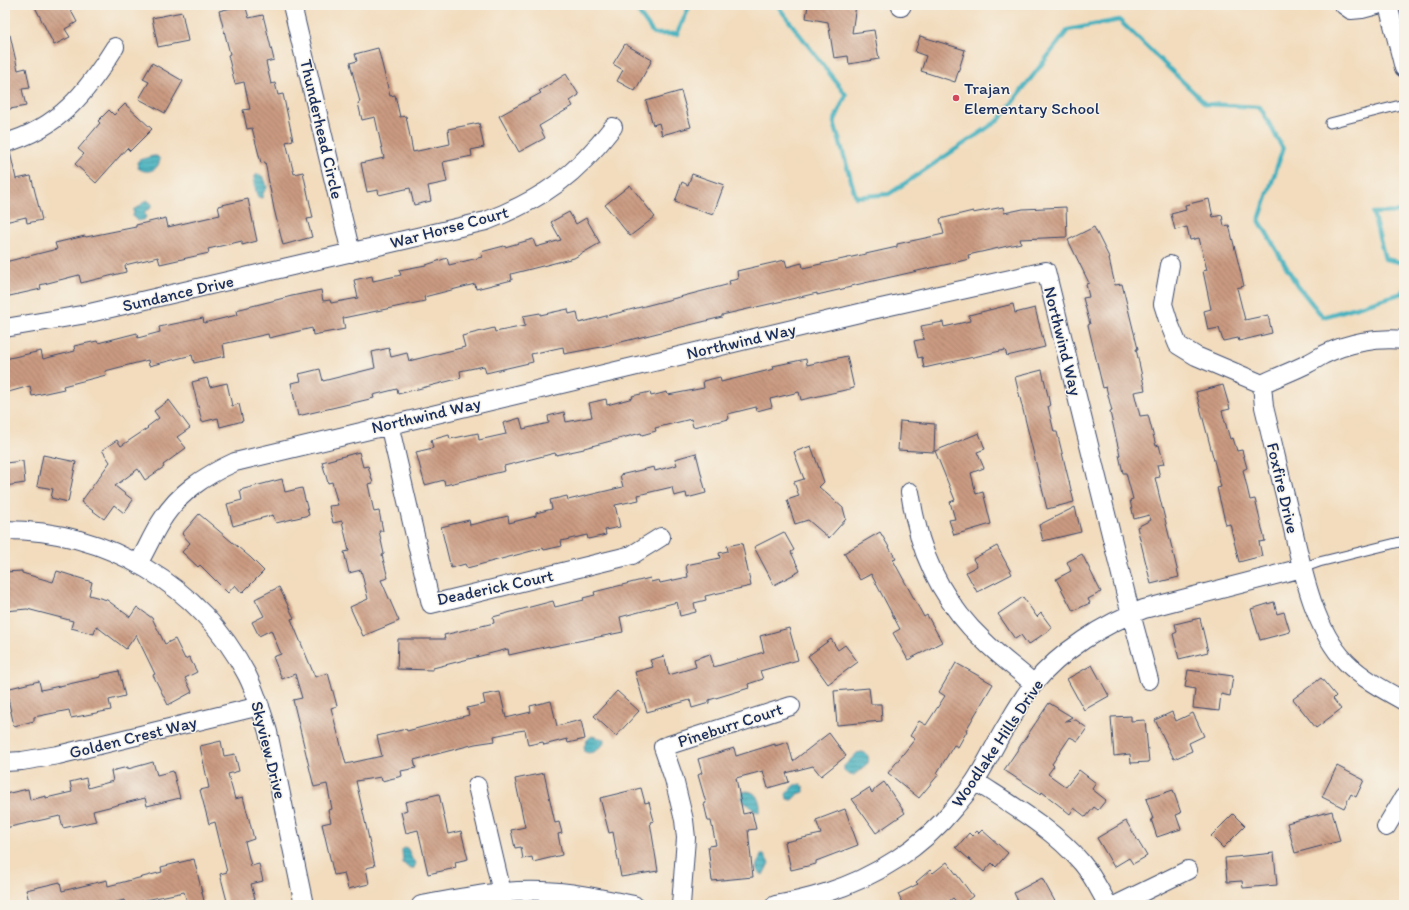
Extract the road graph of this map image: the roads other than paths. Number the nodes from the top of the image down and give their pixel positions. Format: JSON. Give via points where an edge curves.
{"nodes":[{"id":1,"x":292,"y":5,"type":"edge"},
{"id":2,"x":1344,"y":5,"type":"edge"},
{"id":3,"x":1377,"y":5,"type":"edge"},
{"id":4,"x":1388,"y":5,"type":"edge"},
{"id":5,"x":115,"y":46,"type":"dead end"},
{"id":6,"x":1404,"y":68,"type":"edge"},
{"id":7,"x":1404,"y":104,"type":"edge"},
{"id":8,"x":1330,"y":123,"type":"dead end"},
{"id":9,"x":613,"y":127,"type":"dead end"},
{"id":10,"x":5,"y":144,"type":"edge"},
{"id":11,"x":351,"y":253,"type":"junction"},
{"id":12,"x":1170,"y":265,"type":"dead end"},
{"id":13,"x":5,"y":328,"type":"edge"},
{"id":14,"x":1404,"y":340,"type":"edge"},
{"id":15,"x":1262,"y":384,"type":"junction"},
{"id":16,"x":389,"y":424,"type":"junction"},
{"id":17,"x":910,"y":492,"type":"dead end"},
{"id":18,"x":5,"y":530,"type":"edge"},
{"id":19,"x":661,"y":536,"type":"dead end"},
{"id":20,"x":1404,"y":541,"type":"edge"},
{"id":21,"x":138,"y":564,"type":"junction"},
{"id":22,"x":1302,"y":568,"type":"junction"},
{"id":23,"x":1130,"y":614,"type":"junction"},
{"id":24,"x":1149,"y":680,"type":"dead end"},
{"id":25,"x":1034,"y":684,"type":"junction"},
{"id":26,"x":1404,"y":701,"type":"edge"},
{"id":27,"x":260,"y":706,"type":"junction"},
{"id":28,"x":791,"y":706,"type":"dead end"},
{"id":29,"x":5,"y":762,"type":"edge"},
{"id":30,"x":975,"y":781,"type":"junction"},
{"id":31,"x":477,"y":786,"type":"dead end"},
{"id":32,"x":1404,"y":797,"type":"edge"},
{"id":33,"x":1386,"y":827,"type":"dead end"},
{"id":34,"x":1188,"y":870,"type":"dead end"},
{"id":35,"x":503,"y":898,"type":"edge"},
{"id":36,"x":304,"y":905,"type":"edge"},
{"id":37,"x":421,"y":905,"type":"edge"},
{"id":38,"x":634,"y":905,"type":"edge"},
{"id":39,"x":681,"y":905,"type":"edge"},
{"id":40,"x":775,"y":905,"type":"edge"},
{"id":41,"x":1108,"y":905,"type":"edge"},
{"id":42,"x":1116,"y":905,"type":"edge"}],
"edges":[{"from":1,"to":11,"type":"street","name":"Thunderhead Circle"},
{"from":2,"to":3,"type":"street","via":[[1351,10]]},
{"from":4,"to":6,"type":"street"},
{"from":5,"to":10,"type":"street","via":[[99,72],[62,115],[40,129]]},
{"from":7,"to":8,"type":"lane"},
{"from":9,"to":11,"type":"street","name":"War Horse Court","via":[[566,178],[539,197],[513,210],[486,221]]},
{"from":11,"to":13,"type":"street","name":"Sundance Drive","via":[[81,316]]},
{"from":12,"to":15,"type":"street","via":[[1164,304],[1178,346]]},
{"from":14,"to":15,"type":"street","via":[[1368,341],[1344,346]]},
{"from":15,"to":22,"type":"street","name":"Foxfire Drive","via":[[1264,407]]},
{"from":16,"to":19,"type":"street","name":"Deaderick Court","via":[[431,604],[632,555]]},
{"from":16,"to":21,"type":"street","name":"Northwind Way","via":[[252,457],[212,472],[192,486],[176,502],[160,522]]},
{"from":16,"to":23,"type":"street","name":"Northwind Way","via":[[1046,271]]},
{"from":17,"to":25,"type":"street","via":[[925,551],[950,601],[983,641]]},
{"from":18,"to":21,"type":"street","name":"Skyview Drive","via":[[51,533],[85,541]]},
{"from":20,"to":22,"type":"lane"},
{"from":21,"to":27,"type":"street","name":"Skyview Drive","via":[[183,594],[206,618],[230,647],[247,675]]},
{"from":22,"to":23,"type":"street","name":"Woodlake Hills Drive"},
{"from":22,"to":26,"type":"street","name":"Foxfire Drive","via":[[1319,620],[1345,662],[1364,678]]},
{"from":23,"to":24,"type":"street"},
{"from":23,"to":25,"type":"street","name":"Woodlake Hills Drive","via":[[1077,644]]},
{"from":25,"to":30,"type":"street","name":"Woodlake Hills Drive","via":[[1009,721]]},
{"from":27,"to":29,"type":"street","name":"Golden Crest Way","via":[[58,755]]},
{"from":27,"to":36,"type":"street","name":"Skyview Drive","via":[[268,732]]},
{"from":28,"to":39,"type":"street","name":"Pineburr Court","via":[[663,747],[684,820],[686,838]]},
{"from":30,"to":40,"type":"street","name":"Woodlake Hills Drive","via":[[954,809],[929,834],[889,864],[826,893]]},
{"from":30,"to":41,"type":"street","via":[[1065,844],[1083,864]]},
{"from":31,"to":35,"type":"street"},
{"from":32,"to":33,"type":"street"},
{"from":34,"to":42,"type":"street"},
{"from":35,"to":37,"type":"street","via":[[480,894]]},
{"from":35,"to":38,"type":"street","via":[[542,891],[580,894]]}]}
